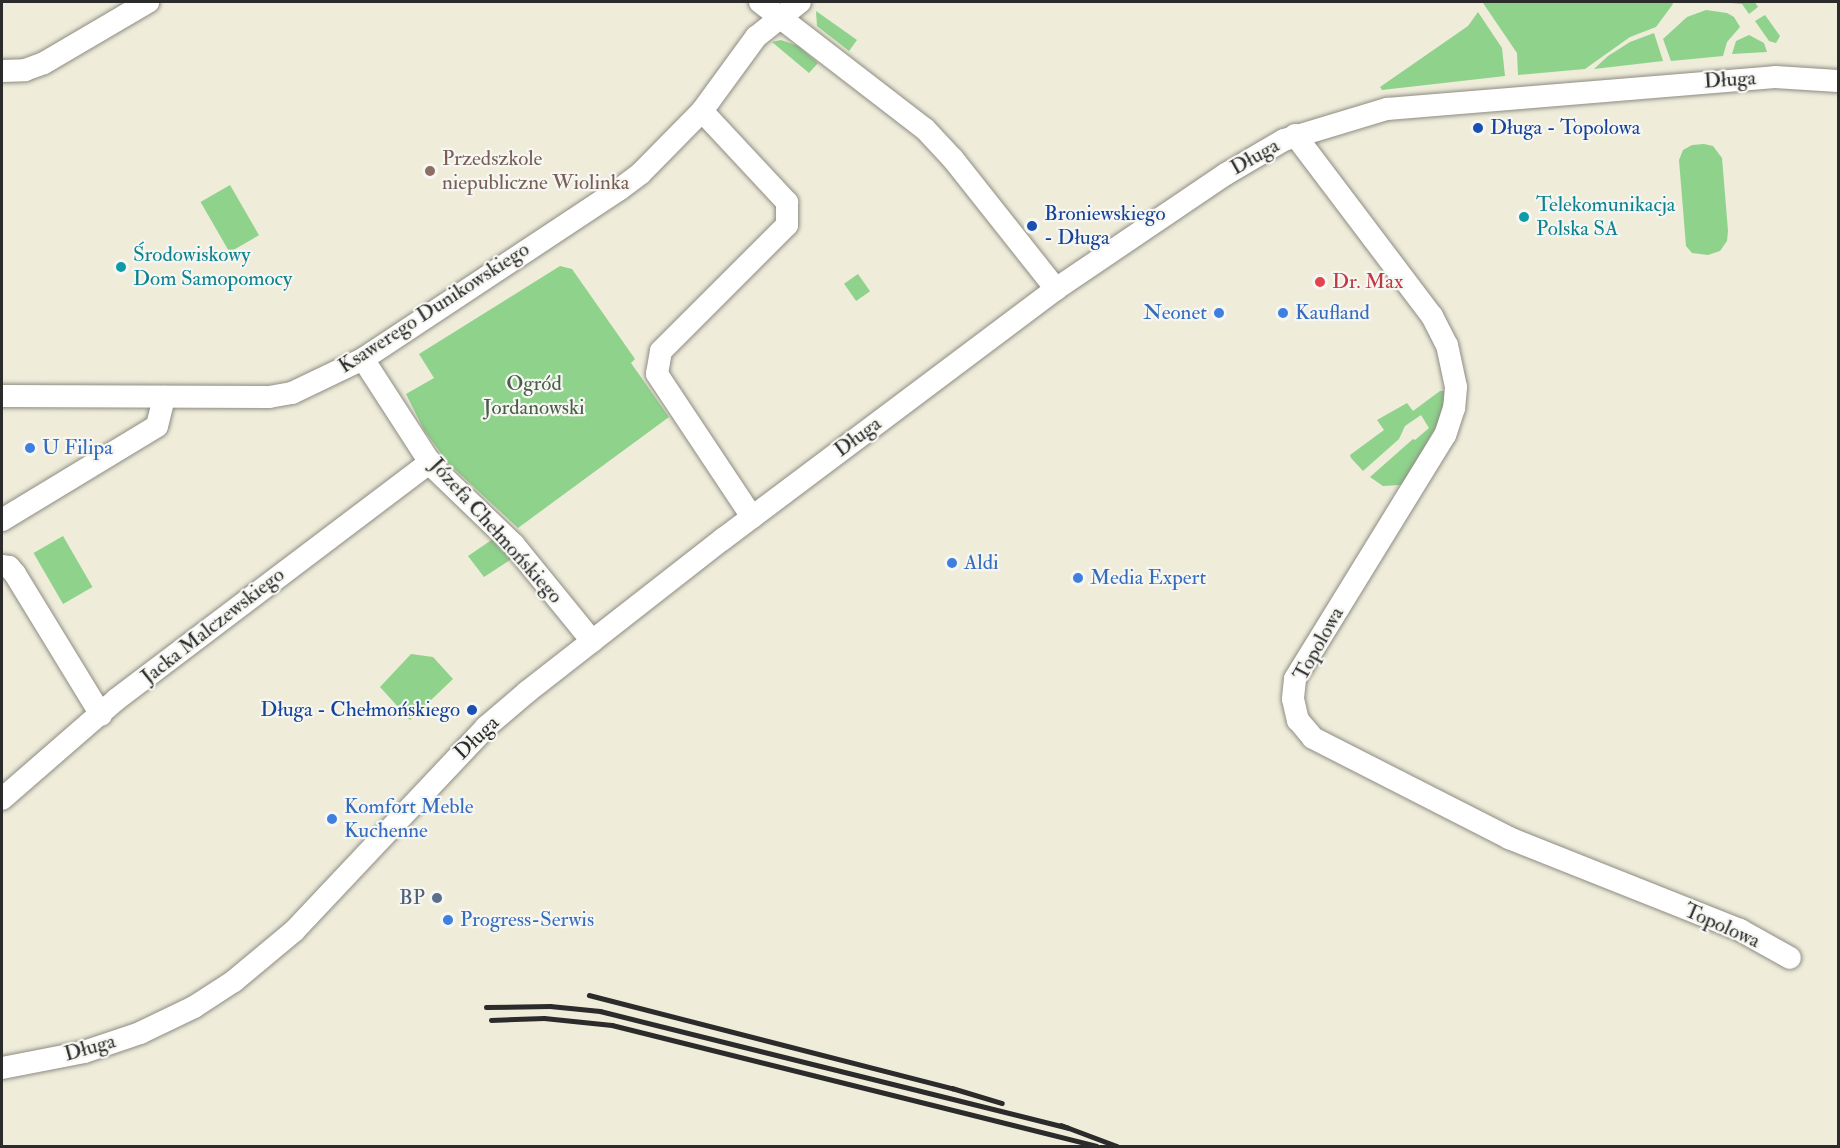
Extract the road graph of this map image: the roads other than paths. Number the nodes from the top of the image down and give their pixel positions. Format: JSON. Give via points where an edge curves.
{"nodes":[{"id":1,"x":148,"y":2,"type":"edge"},
{"id":2,"x":760,"y":2,"type":"edge"},
{"id":3,"x":800,"y":2,"type":"edge"},
{"id":4,"x":122,"y":8,"type":"edge"},
{"id":5,"x":779,"y":17,"type":"junction"},
{"id":6,"x":2,"y":71,"type":"edge"},
{"id":7,"x":1839,"y":81,"type":"edge"},
{"id":8,"x":702,"y":111,"type":"junction"},
{"id":9,"x":1295,"y":135,"type":"junction"},
{"id":10,"x":1056,"y":289,"type":"junction"},
{"id":11,"x":363,"y":359,"type":"junction"},
{"id":12,"x":2,"y":396,"type":"edge"},
{"id":13,"x":164,"y":397,"type":"junction"},
{"id":14,"x":430,"y":462,"type":"junction"},
{"id":15,"x":752,"y":517,"type":"junction"},
{"id":16,"x":2,"y":519,"type":"edge"},
{"id":17,"x":2,"y":567,"type":"edge"},
{"id":18,"x":592,"y":641,"type":"junction"},
{"id":19,"x":101,"y":715,"type":"junction"},
{"id":20,"x":2,"y":799,"type":"edge"},
{"id":21,"x":1790,"y":958,"type":"dead end"},
{"id":22,"x":2,"y":1068,"type":"edge"}],
"edges":[{"from":1,"to":4,"type":"street"},
{"from":2,"to":5,"type":"street"},
{"from":3,"to":5,"type":"street","name":"Ksawerego Dunikowskiego"},
{"from":4,"to":6,"type":"street","via":[[35,68]]},
{"from":5,"to":8,"type":"street","name":"Ksawerego Dunikowskiego","via":[[756,38]]},
{"from":5,"to":10,"type":"street","via":[[925,129]]},
{"from":7,"to":9,"type":"street","name":"Długa","via":[[1775,77],[1387,109]]},
{"from":8,"to":11,"type":"street","name":"Ksawerego Dunikowskiego","via":[[621,189]]},
{"from":8,"to":15,"type":"street","via":[[787,202],[787,225],[661,351],[657,374]]},
{"from":9,"to":10,"type":"street","name":"Długa","via":[[1226,174]]},
{"from":9,"to":21,"type":"street","name":"Topolowa","via":[[1432,316],[1447,345],[1456,387],[1454,408],[1441,442],[1295,679],[1293,699],[1298,720],[1313,738],[1509,838],[1740,930]]},
{"from":10,"to":15,"type":"street","name":"Długa"},
{"from":11,"to":13,"type":"street","name":"Ksawerego Dunikowskiego","via":[[292,393],[245,398]]},
{"from":11,"to":14,"type":"street","name":"Józefa Chełmońskiego"},
{"from":12,"to":13,"type":"street","name":"Ksawerego Dunikowskiego"},
{"from":13,"to":16,"type":"street","via":[[156,426]]},
{"from":14,"to":18,"type":"street","name":"Józefa Chełmońskiego","via":[[514,545]]},
{"from":14,"to":19,"type":"street","name":"Jacka Malczewskiego"},
{"from":15,"to":18,"type":"street","name":"Długa"},
{"from":17,"to":19,"type":"street","via":[[9,567],[15,574]]},
{"from":18,"to":22,"type":"street","name":"Długa","via":[[486,727],[294,931],[234,981],[194,1007],[140,1033],[84,1052]]},
{"from":19,"to":20,"type":"street","name":"Jacka Malczewskiego"}]}
